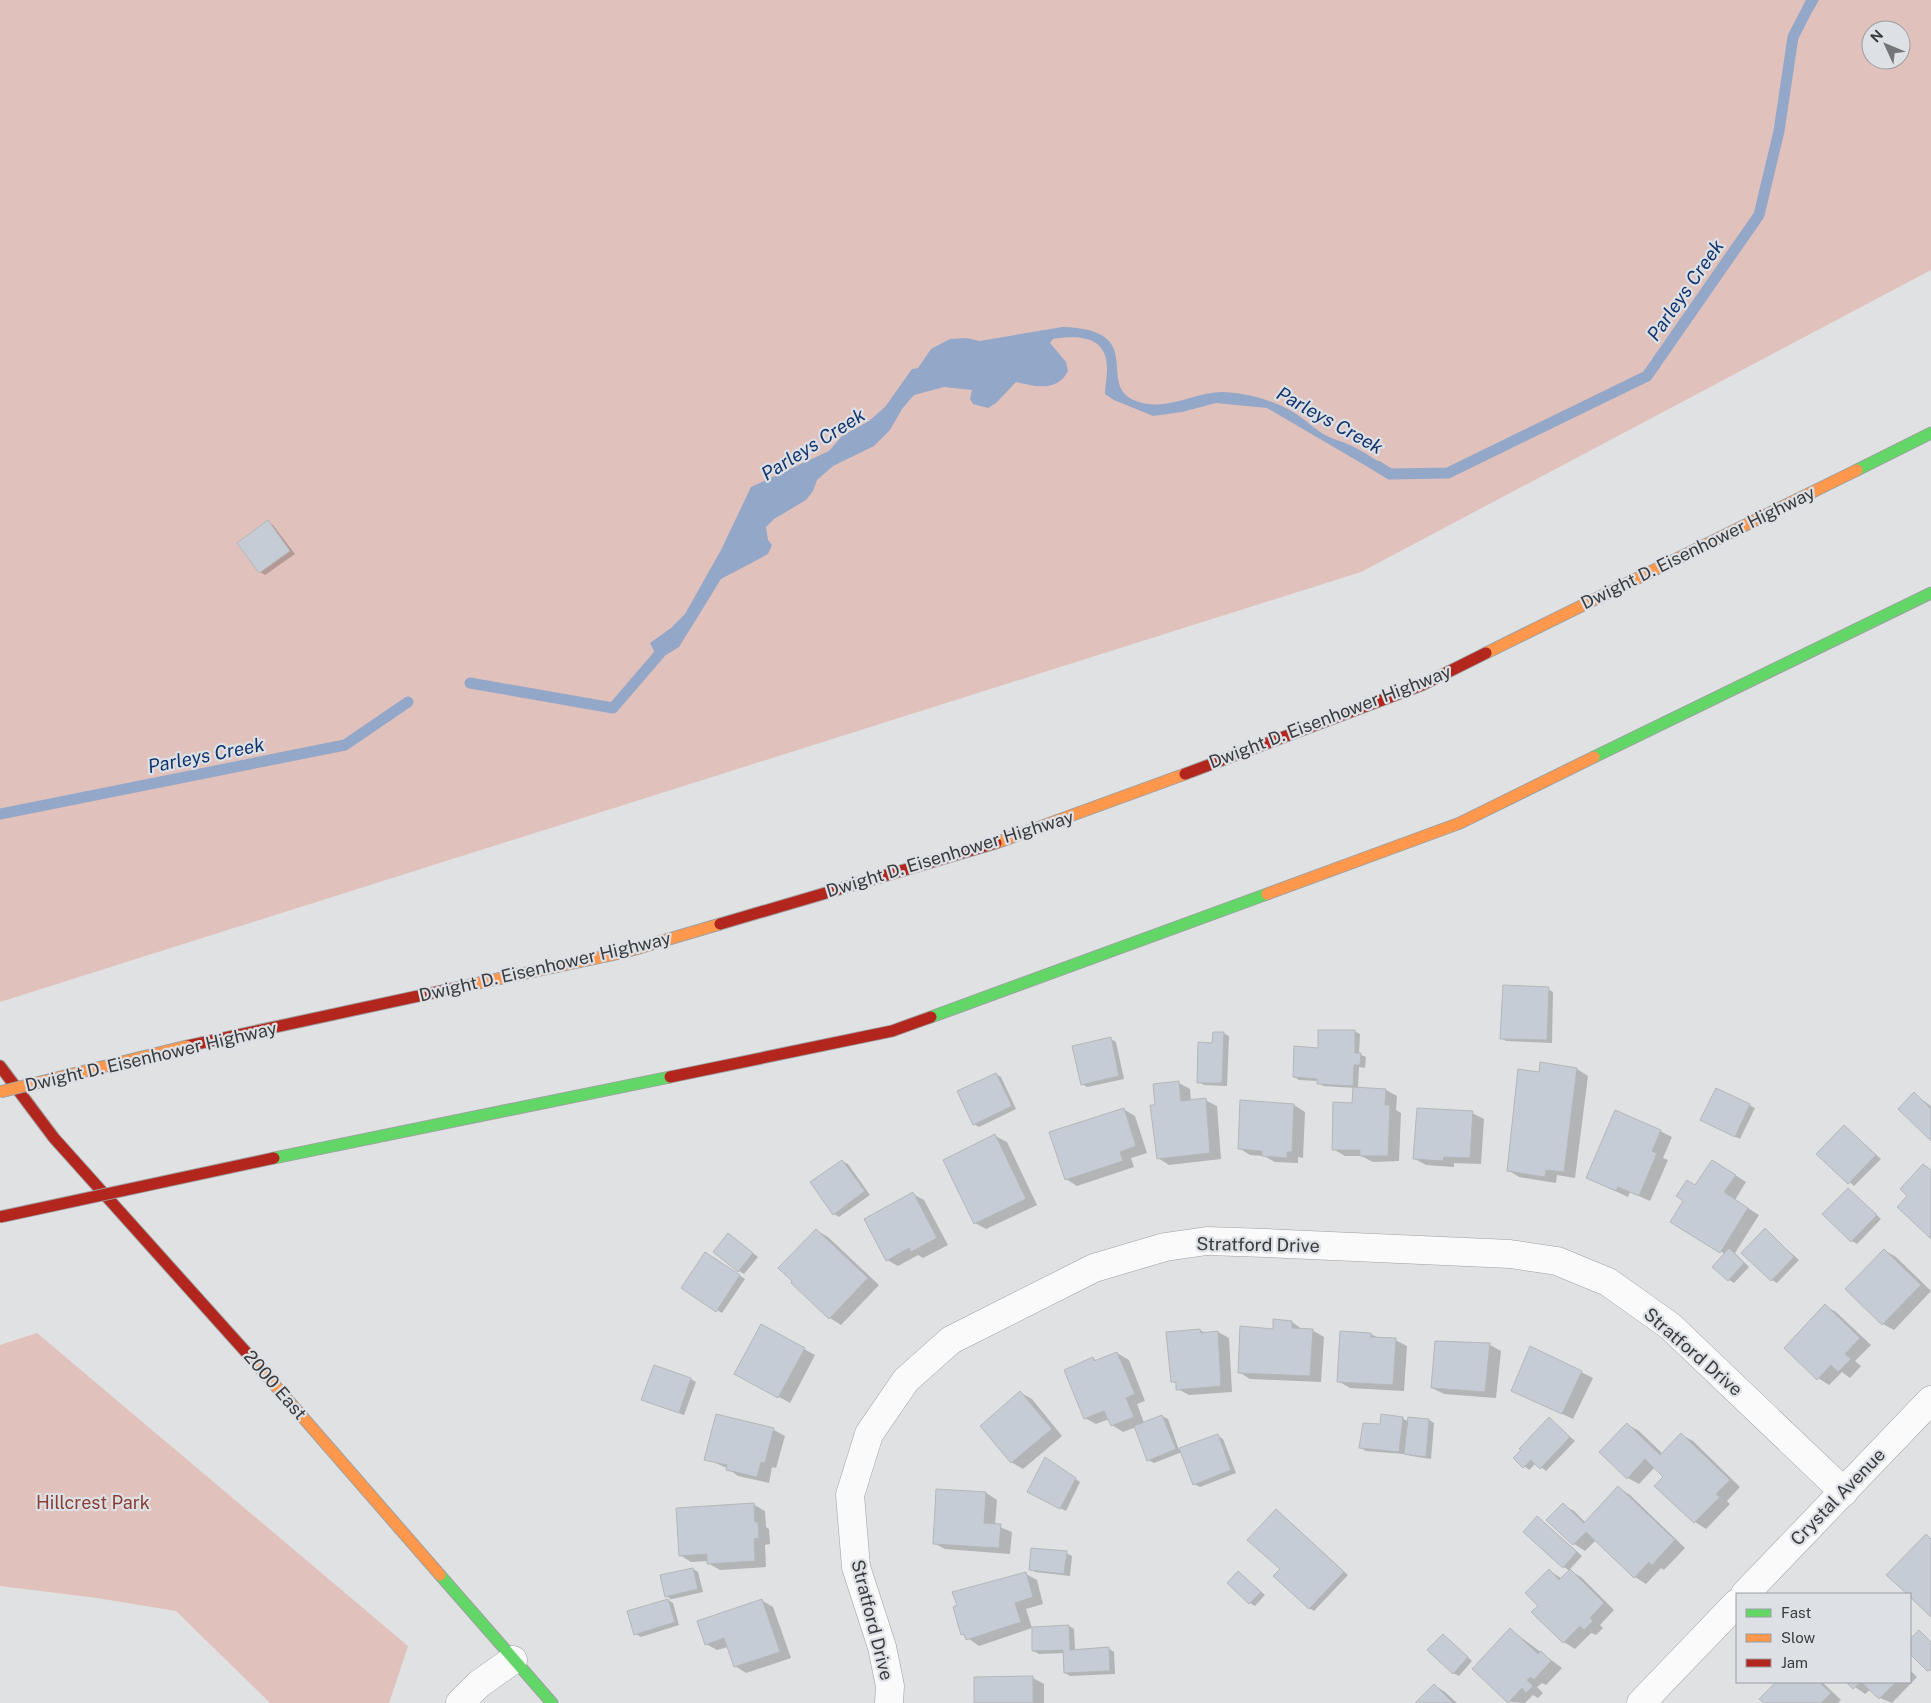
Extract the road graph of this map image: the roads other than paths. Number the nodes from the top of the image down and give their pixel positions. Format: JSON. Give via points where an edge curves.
{"nodes":[{"id":1,"x":1931,"y":433,"type":"edge"},
{"id":2,"x":1931,"y":593,"type":"edge"},
{"id":3,"x":0,"y":1066,"type":"edge"},
{"id":4,"x":0,"y":1092,"type":"edge"},
{"id":5,"x":0,"y":1217,"type":"edge"},
{"id":6,"x":1931,"y":1400,"type":"edge"},
{"id":7,"x":1844,"y":1492,"type":"junction"},
{"id":8,"x":1746,"y":1593,"type":"edge"},
{"id":9,"x":1736,"y":1604,"type":"edge"},
{"id":10,"x":513,"y":1660,"type":"junction"},
{"id":11,"x":460,"y":1703,"type":"edge"},
{"id":12,"x":552,"y":1703,"type":"edge"},
{"id":13,"x":889,"y":1703,"type":"edge"},
{"id":14,"x":1641,"y":1703,"type":"edge"}],
"edges":[{"from":1,"to":4,"type":"main road","name":"Dwight D. Eisenhower Highway","bridge":true,"via":[[1422,685],[1020,836],[625,952],[187,1046]]},
{"from":2,"to":5,"type":"main road","bridge":true,"via":[[1460,823],[892,1031]]},
{"from":3,"to":10,"type":"main road","name":"2000 East","via":[[54,1138],[194,1292]]},
{"from":6,"to":7,"type":"street","name":"Crystal Avenue"},
{"from":7,"to":8,"type":"street","name":"Crystal Avenue"},
{"from":7,"to":13,"type":"street","name":"Stratford Drive","via":[[1670,1326],[1608,1282],[1557,1261],[1510,1254],[1266,1242],[1207,1241],[1165,1246],[1094,1268],[950,1340],[906,1380],[869,1434],[850,1495],[856,1568],[882,1647],[890,1686]]},
{"from":9,"to":14,"type":"street"},
{"from":10,"to":11,"type":"street","via":[[479,1684]]},
{"from":10,"to":12,"type":"main road","name":"2000 East"}]}
